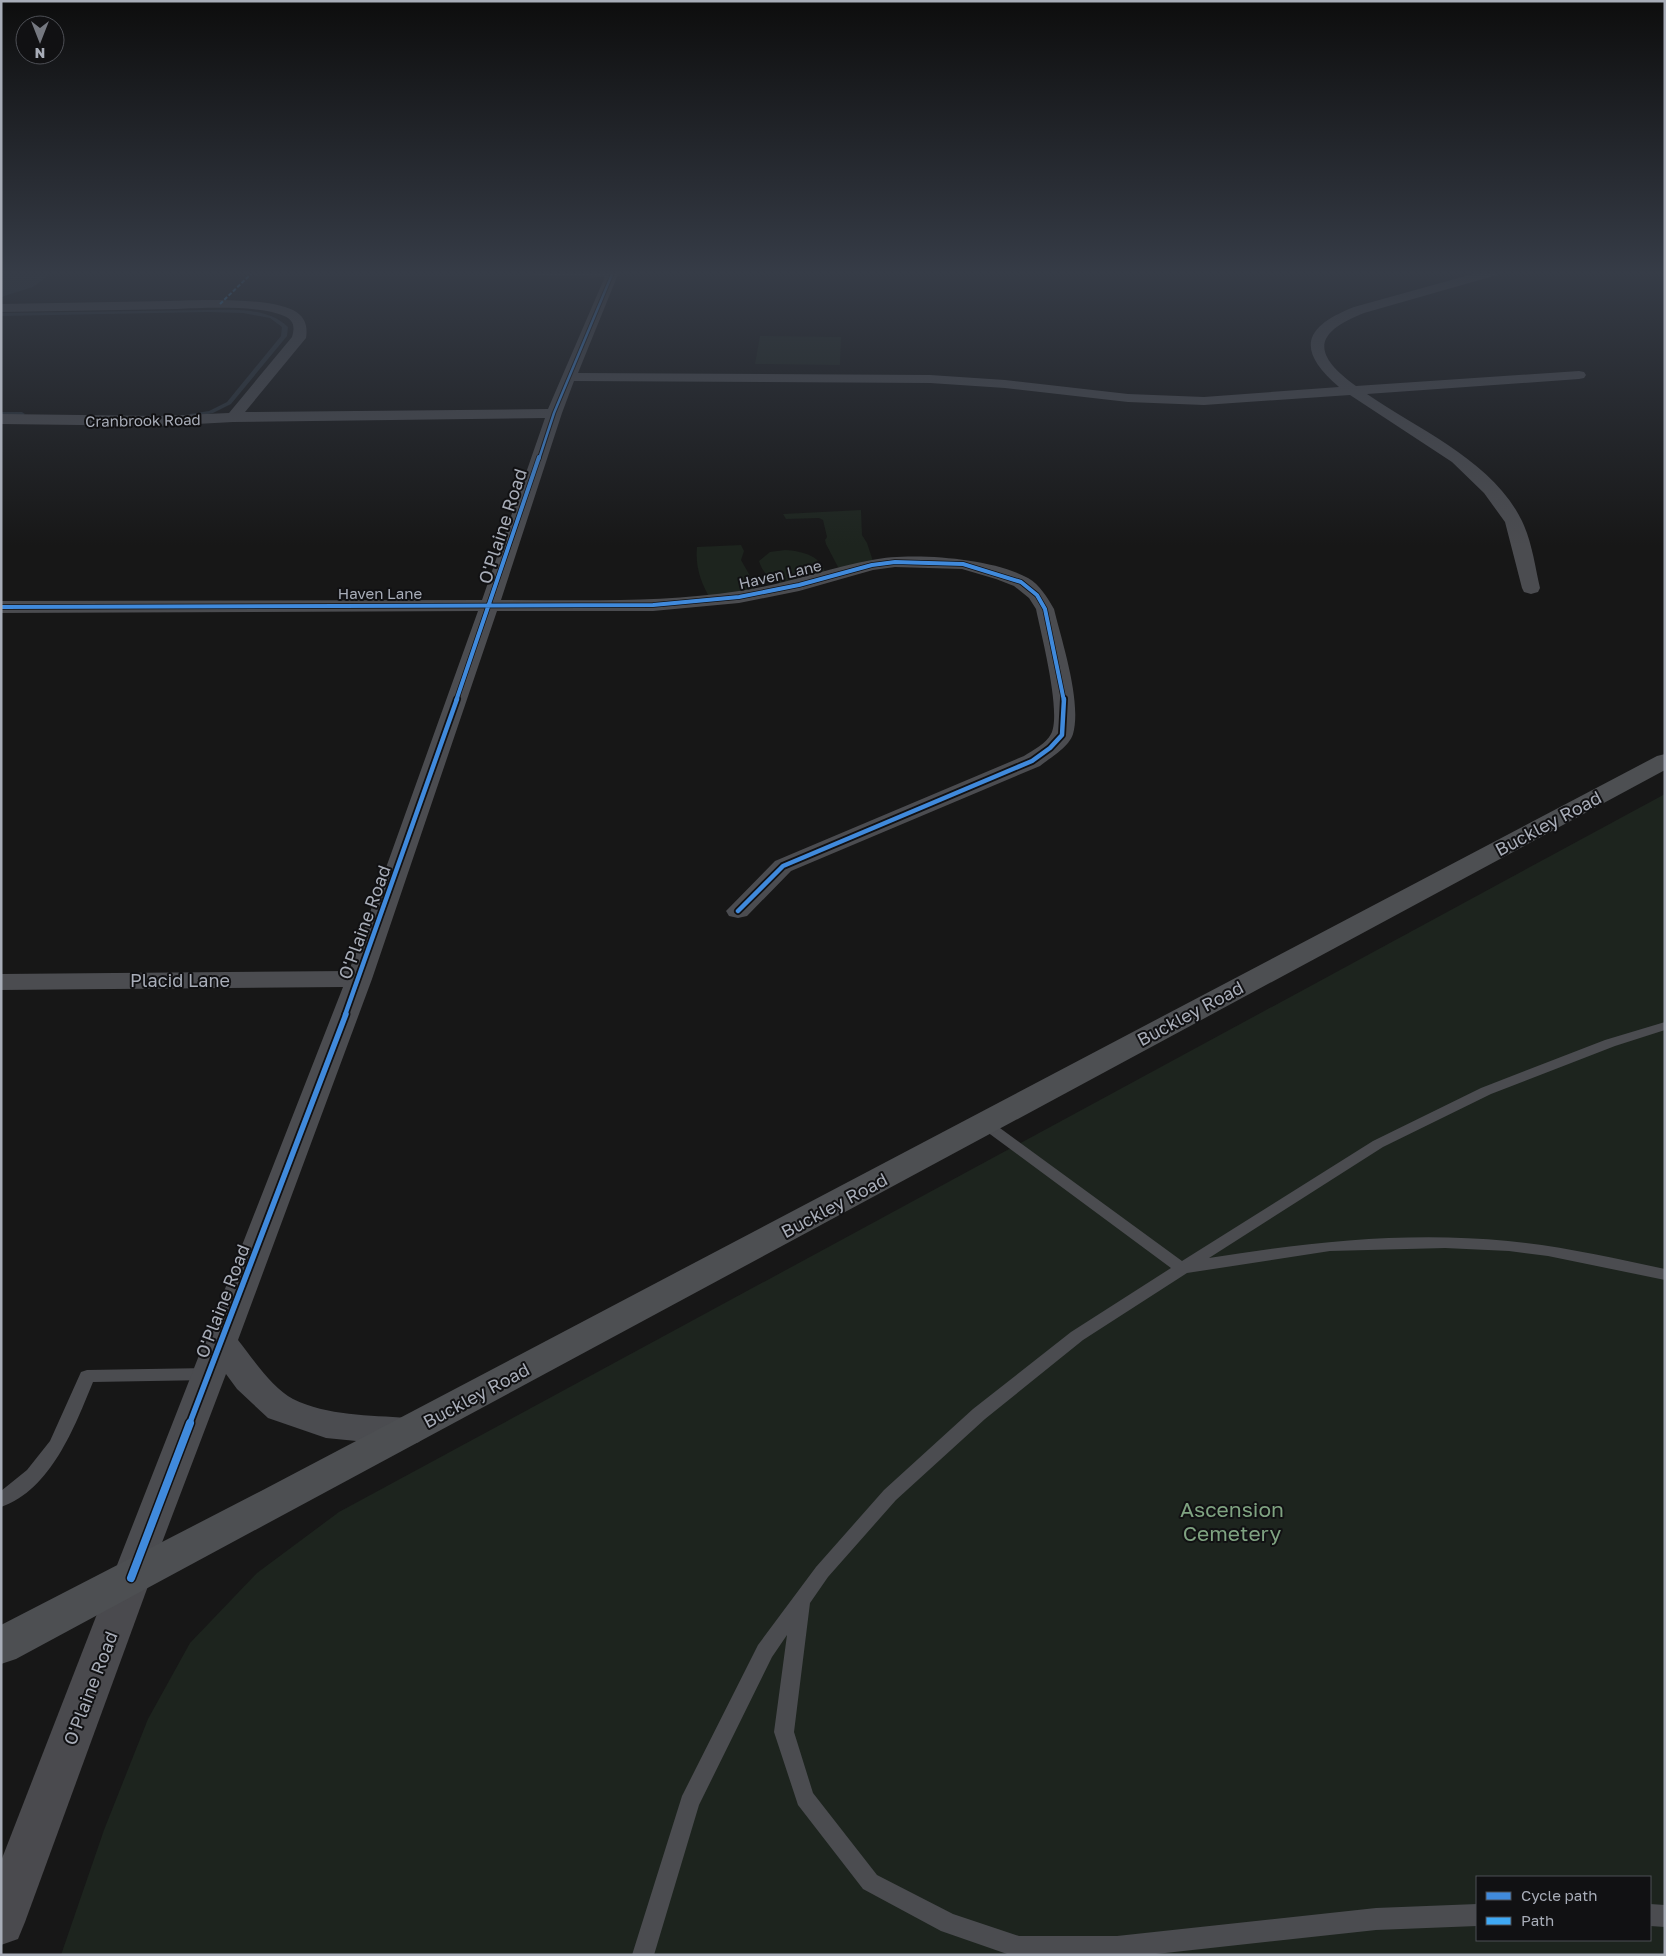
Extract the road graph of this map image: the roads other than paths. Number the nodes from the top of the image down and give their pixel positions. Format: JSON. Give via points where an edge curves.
{"nodes":[{"id":1,"x":278,"y":363,"type":"edge"},
{"id":2,"x":574,"y":363,"type":"edge"},
{"id":3,"x":1324,"y":363,"type":"edge"},
{"id":4,"x":1579,"y":375,"type":"dead end"},
{"id":5,"x":568,"y":377,"type":"junction"},
{"id":6,"x":1350,"y":390,"type":"junction"},
{"id":7,"x":554,"y":413,"type":"junction"},
{"id":8,"x":233,"y":418,"type":"junction"},
{"id":9,"x":1,"y":419,"type":"edge"},
{"id":10,"x":1531,"y":588,"type":"dead end"},
{"id":11,"x":490,"y":605,"type":"junction"},
{"id":12,"x":1,"y":607,"type":"edge"},
{"id":13,"x":1665,"y":761,"type":"edge"},
{"id":14,"x":738,"y":911,"type":"dead end"},
{"id":15,"x":359,"y":979,"type":"junction"},
{"id":16,"x":1,"y":982,"type":"edge"},
{"id":17,"x":1665,"y":1026,"type":"edge"},
{"id":18,"x":984,"y":1123,"type":"junction"},
{"id":19,"x":1181,"y":1268,"type":"junction"},
{"id":20,"x":1665,"y":1275,"type":"edge"},
{"id":21,"x":221,"y":1341,"type":"junction"},
{"id":22,"x":209,"y":1374,"type":"junction"},
{"id":23,"x":407,"y":1432,"type":"junction"},
{"id":24,"x":1,"y":1500,"type":"edge"},
{"id":25,"x":131,"y":1578,"type":"junction"},
{"id":26,"x":801,"y":1601,"type":"junction"},
{"id":27,"x":1,"y":1646,"type":"edge"},
{"id":28,"x":1476,"y":1915,"type":"edge"},
{"id":29,"x":1651,"y":1915,"type":"edge"},
{"id":30,"x":1665,"y":1916,"type":"edge"},
{"id":31,"x":1,"y":1922,"type":"edge"},
{"id":32,"x":1117,"y":1947,"type":"junction"},
{"id":33,"x":643,"y":1955,"type":"edge"},
{"id":34,"x":1066,"y":1955,"type":"edge"}],
"edges":[{"from":1,"to":8,"type":"street"},
{"from":2,"to":5,"type":"street","name":"O'Plaine Road"},
{"from":3,"to":6,"type":"street"},
{"from":4,"to":6,"type":"street"},
{"from":5,"to":6,"type":"street","via":[[930,379],[1164,400],[1253,398]]},
{"from":5,"to":7,"type":"street","name":"O'Plaine Road"},
{"from":6,"to":10,"type":"street","via":[[1426,435],[1472,470],[1514,522]]},
{"from":7,"to":8,"type":"street","name":"Cranbrook Road"},
{"from":7,"to":11,"type":"street","name":"O'Plaine Road"},
{"from":8,"to":9,"type":"street","name":"Cranbrook Road","via":[[160,421]]},
{"from":11,"to":12,"type":"street","name":"Haven Lane"},
{"from":11,"to":14,"type":"street","name":"Haven Lane","via":[[653,605],[720,599],[800,585],[850,570],[895,562],[963,564],[982,568],[1021,582],[1037,595],[1045,609],[1065,704],[1062,735],[1050,748],[1032,761],[783,866]]},
{"from":11,"to":15,"type":"street","name":"O'Plaine Road"},
{"from":13,"to":18,"type":"main road","name":"Buckley Road"},
{"from":15,"to":16,"type":"street","name":"Placid Lane"},
{"from":15,"to":21,"type":"street","name":"O'Plaine Road"},
{"from":17,"to":19,"type":"lane","via":[[1550,1065],[1486,1091],[1396,1135]]},
{"from":18,"to":19,"type":"lane"},
{"from":18,"to":23,"type":"main road","name":"Buckley Road"},
{"from":19,"to":20,"type":"lane","via":[[1378,1242],[1439,1242],[1510,1246]]},
{"from":19,"to":26,"type":"lane","via":[[1077,1336],[979,1414],[890,1495],[822,1572]]},
{"from":21,"to":22,"type":"street","name":"O'Plaine Road"},
{"from":21,"to":23,"type":"street","via":[[249,1380],[280,1408],[326,1424]]},
{"from":22,"to":24,"type":"lane","via":[[87,1376],[62,1436],[42,1467]]},
{"from":22,"to":25,"type":"street","name":"O'Plaine Road"},
{"from":23,"to":25,"type":"main road","name":"Buckley Road"},
{"from":25,"to":27,"type":"main road","name":"Buckley Road"},
{"from":25,"to":31,"type":"main road","name":"O'Plaine Road"},
{"from":26,"to":32,"type":"lane","via":[[784,1732],[805,1798],[870,1882],[949,1923],[1019,1947]]},
{"from":26,"to":33,"type":"lane","via":[[765,1650],[689,1802]]},
{"from":28,"to":32,"type":"lane","via":[[1376,1919]]},
{"from":29,"to":30,"type":"lane"},
{"from":32,"to":34,"type":"lane"}]}
